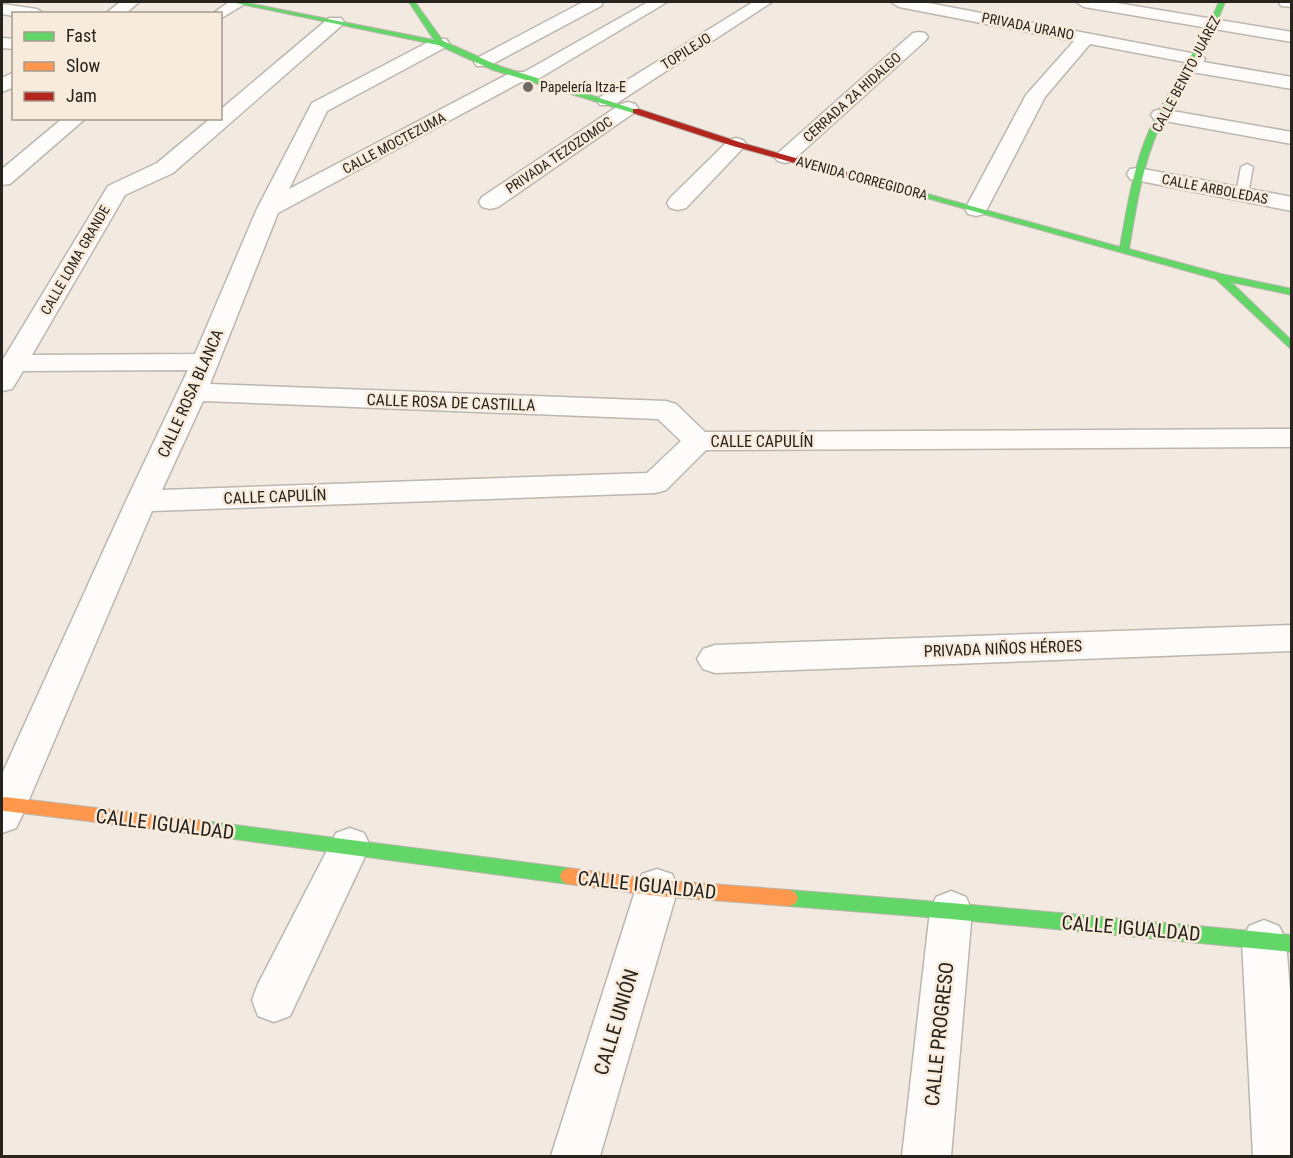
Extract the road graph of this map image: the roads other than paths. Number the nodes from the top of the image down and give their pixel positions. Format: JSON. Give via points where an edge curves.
{"nodes":[{"id":1,"x":131,"y":2,"type":"edge"},
{"id":2,"x":237,"y":2,"type":"edge"},
{"id":3,"x":412,"y":2,"type":"edge"},
{"id":4,"x":595,"y":2,"type":"edge"},
{"id":5,"x":658,"y":2,"type":"edge"},
{"id":6,"x":764,"y":2,"type":"edge"},
{"id":7,"x":899,"y":2,"type":"edge"},
{"id":8,"x":1084,"y":2,"type":"edge"},
{"id":9,"x":1222,"y":2,"type":"edge"},
{"id":10,"x":2,"y":9,"type":"edge"},
{"id":11,"x":23,"y":12,"type":"edge"},
{"id":12,"x":116,"y":12,"type":"edge"},
{"id":13,"x":222,"y":13,"type":"edge"},
{"id":14,"x":335,"y":22,"type":"junction"},
{"id":15,"x":1214,"y":25,"type":"junction"},
{"id":16,"x":919,"y":37,"type":"dead end"},
{"id":17,"x":1087,"y":37,"type":"junction"},
{"id":18,"x":1292,"y":37,"type":"edge"},
{"id":19,"x":440,"y":43,"type":"junction"},
{"id":20,"x":483,"y":62,"type":"junction"},
{"id":21,"x":1194,"y":62,"type":"junction"},
{"id":22,"x":523,"y":77,"type":"junction"},
{"id":23,"x":1292,"y":83,"type":"edge"},
{"id":24,"x":607,"y":101,"type":"junction"},
{"id":25,"x":628,"y":108,"type":"junction"},
{"id":26,"x":1161,"y":115,"type":"junction"},
{"id":27,"x":222,"y":119,"type":"edge"},
{"id":28,"x":74,"y":120,"type":"edge"},
{"id":29,"x":221,"y":120,"type":"edge"},
{"id":30,"x":1292,"y":138,"type":"edge"},
{"id":31,"x":736,"y":144,"type":"junction"},
{"id":32,"x":785,"y":156,"type":"junction"},
{"id":33,"x":1247,"y":167,"type":"dead end"},
{"id":34,"x":1138,"y":174,"type":"junction"},
{"id":35,"x":2,"y":179,"type":"edge"},
{"id":36,"x":1242,"y":194,"type":"junction"},
{"id":37,"x":490,"y":202,"type":"dead end"},
{"id":38,"x":678,"y":203,"type":"dead end"},
{"id":39,"x":1292,"y":204,"type":"edge"},
{"id":40,"x":268,"y":209,"type":"junction"},
{"id":41,"x":976,"y":209,"type":"junction"},
{"id":42,"x":1124,"y":251,"type":"junction"},
{"id":43,"x":1220,"y":278,"type":"junction"},
{"id":44,"x":1292,"y":292,"type":"edge"},
{"id":45,"x":1292,"y":347,"type":"edge"},
{"id":46,"x":204,"y":362,"type":"junction"},
{"id":47,"x":8,"y":373,"type":"edge"},
{"id":48,"x":193,"y":392,"type":"junction"},
{"id":49,"x":1292,"y":438,"type":"edge"},
{"id":50,"x":698,"y":441,"type":"junction"},
{"id":51,"x":141,"y":501,"type":"junction"},
{"id":52,"x":1292,"y":638,"type":"edge"},
{"id":53,"x":715,"y":659,"type":"dead end"},
{"id":54,"x":3,"y":810,"type":"edge"},
{"id":55,"x":350,"y":846,"type":"junction"},
{"id":56,"x":657,"y":888,"type":"junction"},
{"id":57,"x":951,"y":911,"type":"junction"},
{"id":58,"x":1278,"y":942,"type":"edge"},
{"id":59,"x":274,"y":1000,"type":"dead end"},
{"id":60,"x":575,"y":1156,"type":"edge"},
{"id":61,"x":926,"y":1156,"type":"edge"},
{"id":62,"x":1278,"y":1156,"type":"edge"}],
"edges":[{"from":1,"to":12,"type":"street"},
{"from":2,"to":13,"type":"street"},
{"from":2,"to":14,"type":"main road","name":"AVENIDA CORREGIDORA"},
{"from":3,"to":19,"type":"main road"},
{"from":4,"to":20,"type":"street"},
{"from":5,"to":22,"type":"street","name":"CALLE MOCTEZUMA"},
{"from":6,"to":24,"type":"street","name":"TOPILEJO"},
{"from":7,"to":17,"type":"street","name":"PRIVADA URANO"},
{"from":8,"to":15,"type":"street"},
{"from":9,"to":15,"type":"main road","name":"CALLE BENITO JUÁREZ"},
{"from":10,"to":11,"type":"street"},
{"from":14,"to":19,"type":"main road","name":"AVENIDA CORREGIDORA"},
{"from":14,"to":27,"type":"street","name":"CALLE LOMA GRANDE"},
{"from":15,"to":18,"type":"street"},
{"from":15,"to":21,"type":"main road","name":"CALLE BENITO JUÁREZ"},
{"from":16,"to":32,"type":"street","name":"CERRADA 2A HIDALGO"},
{"from":17,"to":21,"type":"street","name":"PRIVADA URANO"},
{"from":17,"to":41,"type":"street","via":[[1036,95]]},
{"from":19,"to":20,"type":"main road","name":"AVENIDA CORREGIDORA"},
{"from":19,"to":40,"type":"street","name":"CALLE ROSA BLANCA","via":[[319,107]]},
{"from":20,"to":22,"type":"main road","name":"AVENIDA CORREGIDORA"},
{"from":21,"to":23,"type":"street","name":"PRIVADA URANO"},
{"from":21,"to":26,"type":"main road","name":"CALLE BENITO JUÁREZ"},
{"from":22,"to":24,"type":"main road","name":"AVENIDA CORREGIDORA"},
{"from":22,"to":40,"type":"street","name":"CALLE MOCTEZUMA"},
{"from":24,"to":25,"type":"main road","name":"AVENIDA CORREGIDORA"},
{"from":25,"to":31,"type":"main road","name":"AVENIDA CORREGIDORA"},
{"from":25,"to":37,"type":"street","name":"PRIVADA TEZOZOMOC"},
{"from":26,"to":30,"type":"street"},
{"from":26,"to":34,"type":"main road","name":"CALLE BENITO JUÁREZ"},
{"from":28,"to":35,"type":"street"},
{"from":29,"to":47,"type":"street","name":"CALLE LOMA GRANDE","via":[[165,168],[116,191]]},
{"from":31,"to":32,"type":"main road","name":"AVENIDA CORREGIDORA"},
{"from":31,"to":38,"type":"street"},
{"from":32,"to":41,"type":"main road","name":"AVENIDA CORREGIDORA"},
{"from":33,"to":36,"type":"lane"},
{"from":34,"to":36,"type":"street","name":"CALLE ARBOLEDAS"},
{"from":34,"to":42,"type":"main road","name":"CALLE BENITO JUÁREZ"},
{"from":36,"to":39,"type":"street","name":"CALLE ARBOLEDAS"},
{"from":40,"to":46,"type":"street","name":"CALLE ROSA BLANCA"},
{"from":41,"to":42,"type":"main road","name":"AVENIDA CORREGIDORA"},
{"from":42,"to":43,"type":"main road","name":"AVENIDA CORREGIDORA"},
{"from":43,"to":44,"type":"main road","name":"AVENIDA CORREGIDORA"},
{"from":43,"to":45,"type":"main road"},
{"from":46,"to":47,"type":"street"},
{"from":46,"to":48,"type":"street","name":"CALLE ROSA BLANCA"},
{"from":48,"to":50,"type":"street","name":"CALLE ROSA DE CASTILLA","via":[[666,410]]},
{"from":48,"to":51,"type":"street","name":"CALLE ROSA BLANCA"},
{"from":49,"to":50,"type":"street","name":"CALLE CAPULÍN"},
{"from":50,"to":51,"type":"street","name":"CALLE CAPULÍN","via":[[655,483]]},
{"from":51,"to":54,"type":"street","name":"CALLE ROSA BLANCA"},
{"from":52,"to":53,"type":"street","name":"PRIVADA NIÑOS HÉROES"},
{"from":54,"to":55,"type":"main road","name":"CALLE IGUALDAD"},
{"from":55,"to":56,"type":"main road","name":"CALLE IGUALDAD"},
{"from":55,"to":59,"type":"street"},
{"from":56,"to":57,"type":"main road","name":"CALLE IGUALDAD"},
{"from":56,"to":60,"type":"street","name":"CALLE UNIÓN"},
{"from":57,"to":58,"type":"main road","name":"CALLE IGUALDAD"},
{"from":57,"to":61,"type":"street","name":"CALLE PROGRESO"},
{"from":58,"to":62,"type":"street"}]}
